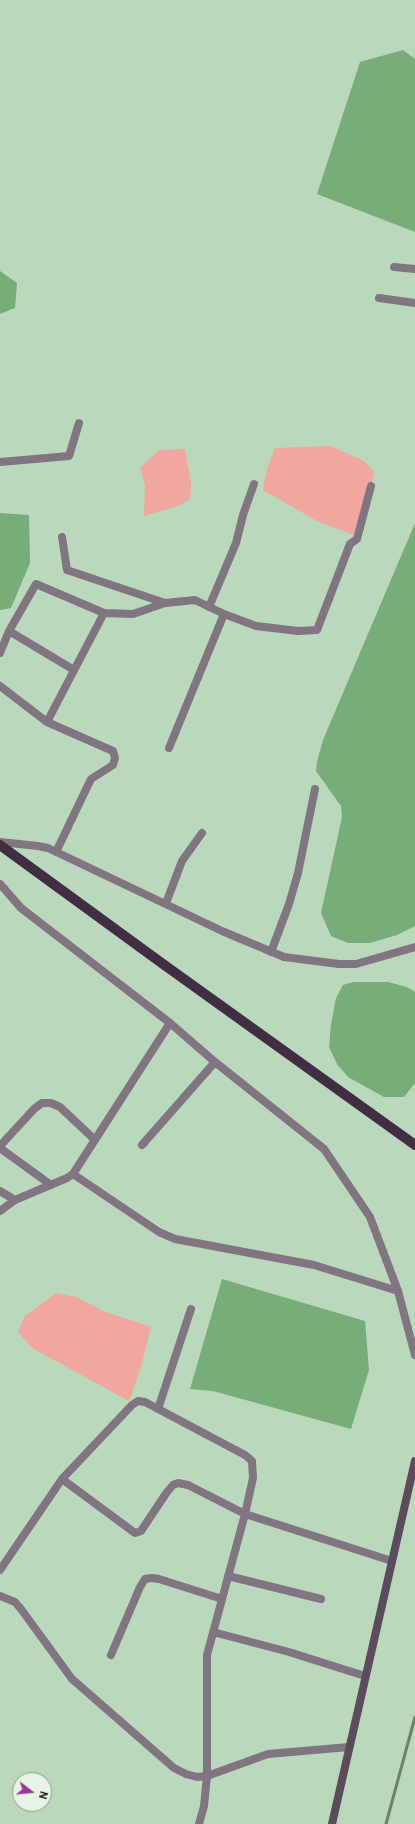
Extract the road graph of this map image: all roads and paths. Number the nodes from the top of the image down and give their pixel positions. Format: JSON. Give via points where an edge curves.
{"nodes":[{"id":1,"x":394,"y":267,"type":"dead end"},
{"id":2,"x":415,"y":269,"type":"edge"},
{"id":3,"x":379,"y":298,"type":"dead end"},
{"id":4,"x":415,"y":303,"type":"edge"},
{"id":5,"x":79,"y":423,"type":"dead end"},
{"id":6,"x":0,"y":462,"type":"edge"},
{"id":7,"x":254,"y":484,"type":"dead end"},
{"id":8,"x":371,"y":486,"type":"dead end"},
{"id":9,"x":62,"y":537,"type":"dead end"},
{"id":10,"x":165,"y":603,"type":"junction"},
{"id":11,"x":209,"y":607,"type":"junction"},
{"id":12,"x":104,"y":613,"type":"junction"},
{"id":13,"x":224,"y":614,"type":"junction"},
{"id":14,"x":9,"y":631,"type":"junction"},
{"id":15,"x":0,"y":653,"type":"edge"},
{"id":16,"x":74,"y":670,"type":"junction"},
{"id":17,"x":0,"y":686,"type":"edge"},
{"id":18,"x":47,"y":722,"type":"junction"},
{"id":19,"x":170,"y":748,"type":"dead end"},
{"id":20,"x":316,"y":790,"type":"dead end"},
{"id":21,"x":202,"y":833,"type":"dead end"},
{"id":22,"x":0,"y":842,"type":"edge"},
{"id":23,"x":0,"y":845,"type":"edge"},
{"id":24,"x":56,"y":852,"type":"junction"},
{"id":25,"x":0,"y":884,"type":"edge"},
{"id":26,"x":166,"y":903,"type":"junction"},
{"id":27,"x":415,"y":947,"type":"edge"},
{"id":28,"x":271,"y":952,"type":"junction"},
{"id":29,"x":170,"y":1023,"type":"junction"},
{"id":30,"x":215,"y":1062,"type":"junction"},
{"id":31,"x":95,"y":1140,"type":"junction"},
{"id":32,"x":142,"y":1145,"type":"dead end"},
{"id":33,"x":415,"y":1145,"type":"edge"},
{"id":34,"x":0,"y":1147,"type":"edge"},
{"id":35,"x":73,"y":1174,"type":"junction"},
{"id":36,"x":51,"y":1185,"type":"junction"},
{"id":37,"x":0,"y":1191,"type":"edge"},
{"id":38,"x":15,"y":1200,"type":"junction"},
{"id":39,"x":0,"y":1211,"type":"edge"},
{"id":40,"x":398,"y":1291,"type":"junction"},
{"id":41,"x":191,"y":1309,"type":"dead end"},
{"id":42,"x":411,"y":1321,"type":"edge"},
{"id":43,"x":415,"y":1355,"type":"edge"},
{"id":44,"x":158,"y":1408,"type":"junction"},
{"id":45,"x":415,"y":1461,"type":"edge"},
{"id":46,"x":62,"y":1479,"type":"junction"},
{"id":47,"x":245,"y":1514,"type":"junction"},
{"id":48,"x":392,"y":1561,"type":"junction"},
{"id":49,"x":0,"y":1570,"type":"edge"},
{"id":50,"x":228,"y":1576,"type":"junction"},
{"id":51,"x":0,"y":1596,"type":"edge"},
{"id":52,"x":222,"y":1599,"type":"junction"},
{"id":53,"x":321,"y":1599,"type":"dead end"},
{"id":54,"x":213,"y":1632,"type":"junction"},
{"id":55,"x":111,"y":1655,"type":"dead end"},
{"id":56,"x":366,"y":1676,"type":"junction"},
{"id":57,"x":349,"y":1747,"type":"junction"},
{"id":58,"x":207,"y":1776,"type":"junction"},
{"id":59,"x":199,"y":1824,"type":"edge"},
{"id":60,"x":332,"y":1824,"type":"edge"}],
"edges":[{"from":1,"to":2,"type":"street"},
{"from":3,"to":4,"type":"street"},
{"from":5,"to":6,"type":"street","via":[[69,456]]},
{"from":7,"to":11,"type":"street","via":[[236,543]]},
{"from":8,"to":13,"type":"street","via":[[357,539],[350,544],[317,630],[298,631],[256,626]]},
{"from":9,"to":10,"type":"street","via":[[67,570]]},
{"from":10,"to":11,"type":"street","via":[[196,600]]},
{"from":10,"to":12,"type":"street","via":[[133,614]]},
{"from":11,"to":13,"type":"street"},
{"from":12,"to":14,"type":"street","via":[[36,584]]},
{"from":12,"to":16,"type":"street"},
{"from":13,"to":19,"type":"street"},
{"from":14,"to":15,"type":"street"},
{"from":14,"to":16,"type":"street"},
{"from":16,"to":18,"type":"street"},
{"from":17,"to":18,"type":"street"},
{"from":18,"to":24,"type":"street","via":[[113,751],[116,758],[113,765],[91,779]]},
{"from":20,"to":28,"type":"street","via":[[298,873]]},
{"from":21,"to":26,"type":"street","via":[[182,861]]},
{"from":22,"to":24,"type":"street","via":[[38,846]]},
{"from":23,"to":33,"type":"main road"},
{"from":24,"to":26,"type":"street"},
{"from":25,"to":29,"type":"street","via":[[21,908]]},
{"from":26,"to":28,"type":"street"},
{"from":27,"to":28,"type":"street","via":[[356,964],[284,957]]},
{"from":29,"to":30,"type":"street"},
{"from":29,"to":31,"type":"street"},
{"from":30,"to":32,"type":"street"},
{"from":30,"to":40,"type":"street","via":[[324,1149],[370,1217]]},
{"from":31,"to":34,"type":"street","via":[[60,1107],[42,1103]]},
{"from":31,"to":35,"type":"street"},
{"from":34,"to":36,"type":"street"},
{"from":35,"to":36,"type":"street"},
{"from":35,"to":40,"type":"street","via":[[171,1238],[314,1265]]},
{"from":36,"to":38,"type":"street"},
{"from":37,"to":38,"type":"street"},
{"from":38,"to":39,"type":"street"},
{"from":40,"to":42,"type":"street"},
{"from":41,"to":44,"type":"street"},
{"from":42,"to":43,"type":"street"},
{"from":44,"to":46,"type":"street","via":[[138,1401],[132,1405]]},
{"from":44,"to":47,"type":"street","via":[[252,1461],[253,1478]]},
{"from":45,"to":48,"type":"main road"},
{"from":46,"to":47,"type":"street","via":[[135,1532],[141,1531],[167,1492],[178,1483],[188,1485]]},
{"from":46,"to":49,"type":"street"},
{"from":47,"to":48,"type":"street"},
{"from":47,"to":50,"type":"street"},
{"from":48,"to":56,"type":"main road"},
{"from":50,"to":52,"type":"street"},
{"from":50,"to":53,"type":"street"},
{"from":51,"to":58,"type":"street","via":[[15,1602],[72,1679],[174,1768],[197,1777]]},
{"from":52,"to":54,"type":"street"},
{"from":52,"to":55,"type":"street","via":[[160,1579],[145,1579]]},
{"from":54,"to":56,"type":"street"},
{"from":54,"to":58,"type":"street","via":[[207,1663]]},
{"from":56,"to":57,"type":"main road"},
{"from":57,"to":58,"type":"street","via":[[268,1754]]},
{"from":57,"to":60,"type":"main road"},
{"from":58,"to":59,"type":"street"}]}
